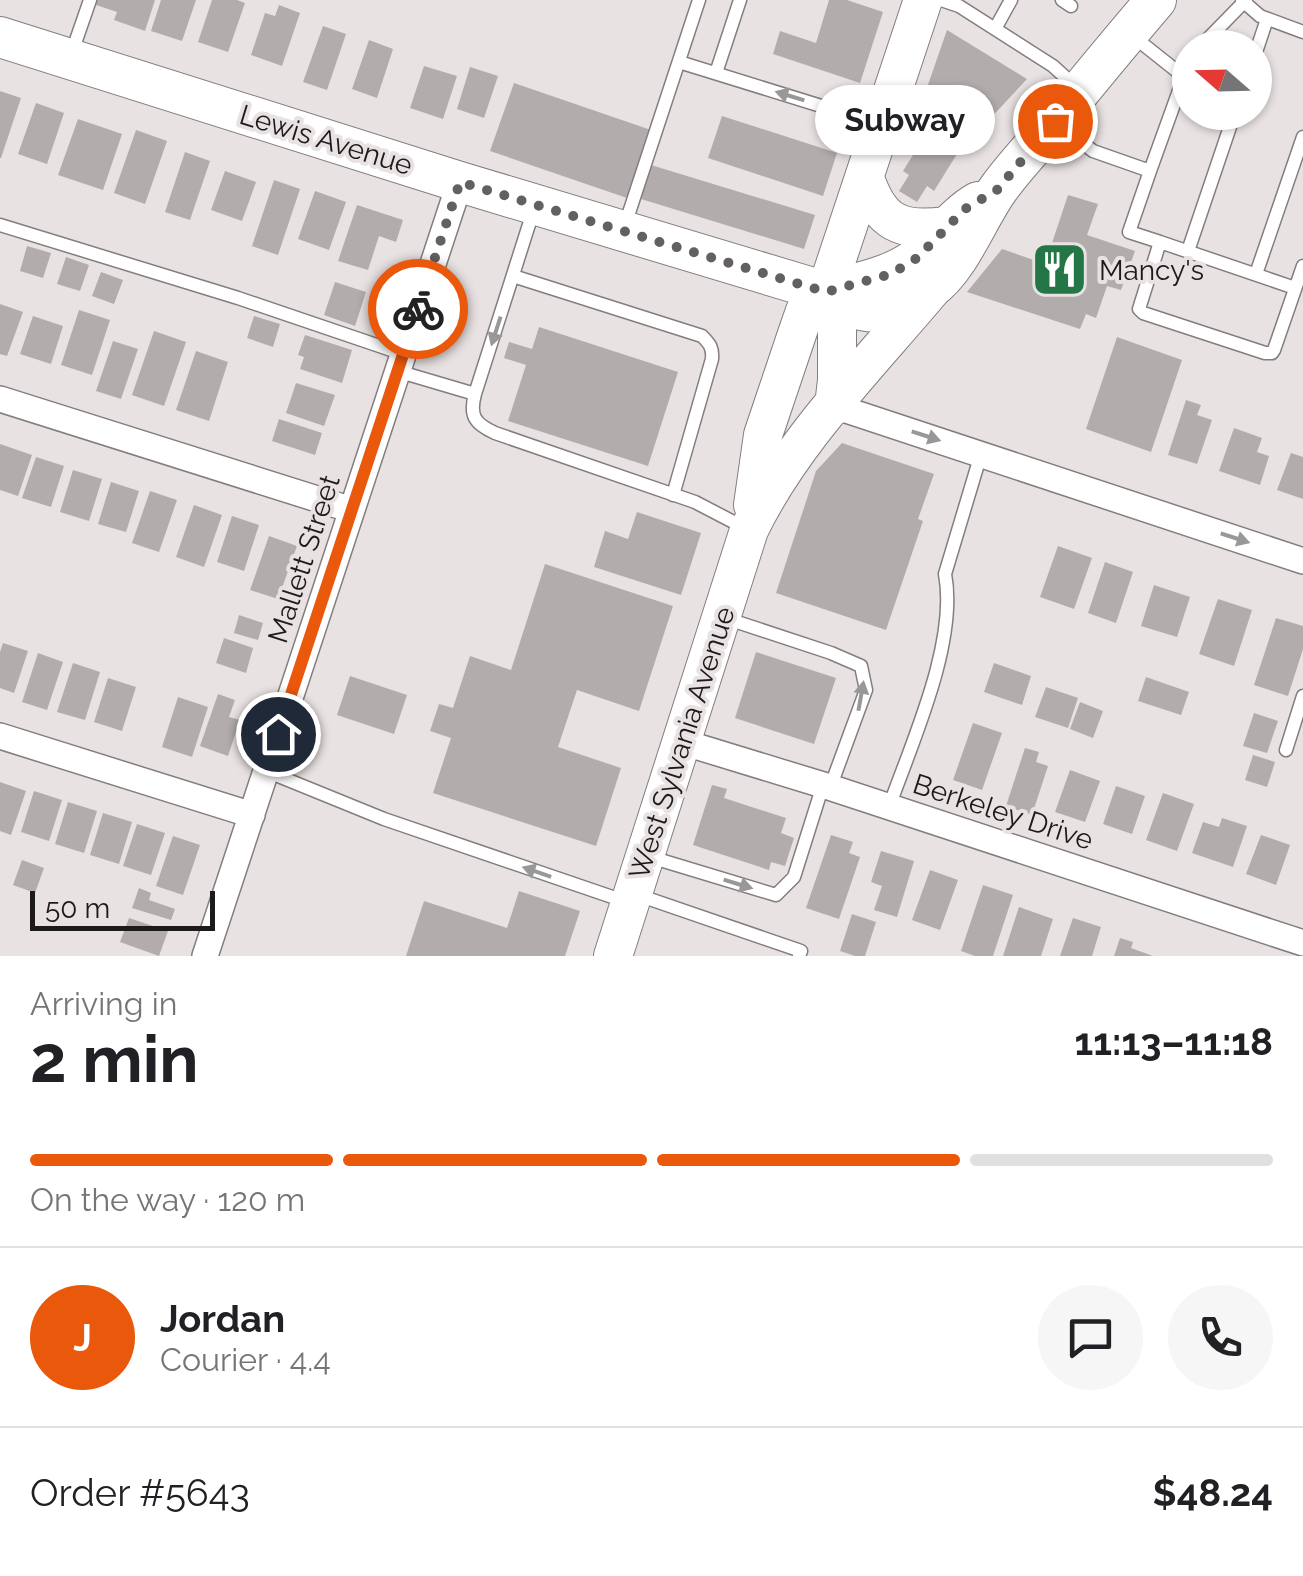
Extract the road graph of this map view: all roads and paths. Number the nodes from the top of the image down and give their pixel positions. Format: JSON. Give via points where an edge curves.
{"nodes":[{"id":1,"x":90,"y":0,"type":"edge"},
{"id":2,"x":700,"y":0,"type":"edge"},
{"id":3,"x":740,"y":0,"type":"edge"},
{"id":4,"x":923,"y":0,"type":"edge"},
{"id":5,"x":942,"y":0,"type":"edge"},
{"id":6,"x":1012,"y":0,"type":"edge"},
{"id":7,"x":1155,"y":0,"type":"edge"},
{"id":8,"x":1244,"y":1,"type":"edge"},
{"id":9,"x":1268,"y":19,"type":"junction"},
{"id":10,"x":995,"y":29,"type":"junction"},
{"id":11,"x":1217,"y":30,"type":"edge"},
{"id":12,"x":1264,"y":30,"type":"edge"},
{"id":13,"x":1128,"y":32,"type":"junction"},
{"id":14,"x":1303,"y":32,"type":"edge"},
{"id":15,"x":0,"y":38,"type":"edge"},
{"id":16,"x":70,"y":59,"type":"junction"},
{"id":17,"x":679,"y":62,"type":"junction"},
{"id":18,"x":1172,"y":67,"type":"edge"},
{"id":19,"x":716,"y":73,"type":"junction"},
{"id":20,"x":1080,"y":90,"type":"junction"},
{"id":21,"x":1172,"y":108,"type":"edge"},
{"id":22,"x":1055,"y":121,"type":"junction"},
{"id":23,"x":883,"y":125,"type":"junction"},
{"id":24,"x":1229,"y":130,"type":"edge"},
{"id":25,"x":1303,"y":137,"type":"edge"},
{"id":26,"x":1150,"y":171,"type":"junction"},
{"id":27,"x":865,"y":178,"type":"junction"},
{"id":28,"x":460,"y":182,"type":"junction"},
{"id":29,"x":997,"y":190,"type":"junction"},
{"id":30,"x":536,"y":204,"type":"junction"},
{"id":31,"x":0,"y":225,"type":"edge"},
{"id":32,"x":946,"y":226,"type":"junction"},
{"id":33,"x":624,"y":231,"type":"junction"},
{"id":34,"x":1160,"y":242,"type":"junction"},
{"id":35,"x":1188,"y":251,"type":"junction"},
{"id":36,"x":1303,"y":266,"type":"edge"},
{"id":37,"x":1256,"y":274,"type":"junction"},
{"id":38,"x":513,"y":276,"type":"junction"},
{"id":39,"x":933,"y":287,"type":"junction"},
{"id":40,"x":1295,"y":288,"type":"junction"},
{"id":41,"x":826,"y":292,"type":"junction"},
{"id":42,"x":788,"y":360,"type":"junction"},
{"id":43,"x":400,"y":363,"type":"junction"},
{"id":44,"x":475,"y":394,"type":"junction"},
{"id":45,"x":0,"y":399,"type":"edge"},
{"id":46,"x":834,"y":406,"type":"junction"},
{"id":47,"x":981,"y":454,"type":"junction"},
{"id":48,"x":673,"y":494,"type":"junction"},
{"id":49,"x":352,"y":510,"type":"junction"},
{"id":50,"x":750,"y":530,"type":"junction"},
{"id":51,"x":1303,"y":561,"type":"edge"},
{"id":52,"x":723,"y":617,"type":"junction"},
{"id":53,"x":1303,"y":696,"type":"edge"},
{"id":54,"x":0,"y":736,"type":"edge"},
{"id":55,"x":682,"y":742,"type":"junction"},
{"id":56,"x":1286,"y":750,"type":"dead end"},
{"id":57,"x":266,"y":772,"type":"junction"},
{"id":58,"x":827,"y":786,"type":"junction"},
{"id":59,"x":889,"y":806,"type":"junction"},
{"id":60,"x":252,"y":815,"type":"junction"},
{"id":61,"x":645,"y":856,"type":"junction"},
{"id":62,"x":631,"y":898,"type":"junction"},
{"id":63,"x":1303,"y":943,"type":"edge"},
{"id":64,"x":205,"y":956,"type":"edge"},
{"id":65,"x":613,"y":956,"type":"edge"},
{"id":66,"x":799,"y":956,"type":"edge"}],
"edges":[{"from":1,"to":16,"type":"lane"},
{"from":2,"to":17,"type":"lane"},
{"from":3,"to":19,"type":"lane"},
{"from":4,"to":23,"type":"main road","name":"West Sylvania Avenue"},
{"from":5,"to":10,"type":"lane"},
{"from":6,"to":10,"type":"lane"},
{"from":7,"to":13,"type":"main road"},
{"from":8,"to":9,"type":"lane"},
{"from":8,"to":11,"type":"lane"},
{"from":9,"to":12,"type":"lane"},
{"from":9,"to":14,"type":"lane"},
{"from":10,"to":20,"type":"lane"},
{"from":13,"to":18,"type":"lane"},
{"from":13,"to":20,"type":"main road"},
{"from":15,"to":16,"type":"main road","name":"Lewis Avenue"},
{"from":16,"to":28,"type":"main road","name":"Lewis Avenue"},
{"from":17,"to":19,"type":"lane"},
{"from":17,"to":33,"type":"lane"},
{"from":23,"to":19,"type":"lane","one_way":true},
{"from":20,"to":22,"type":"main road"},
{"from":21,"to":26,"type":"lane"},
{"from":22,"to":26,"type":"lane","via":[[1092,151]]},
{"from":22,"to":29,"type":"main road"},
{"from":23,"to":27,"type":"main road","name":"West Sylvania Avenue"},
{"from":24,"to":35,"type":"lane"},
{"from":25,"to":37,"type":"lane"},
{"from":26,"to":34,"type":"lane","via":[[1129,232]]},
{"from":27,"to":32,"type":"main road","via":[[872,200],[902,226]]},
{"from":27,"to":41,"type":"main road","name":"West Sylvania Avenue"},
{"from":28,"to":30,"type":"main road","name":"Lewis Avenue"},
{"from":28,"to":43,"type":"street","name":"Mallett Street"},
{"from":29,"to":32,"type":"main road"},
{"from":29,"to":39,"type":"main road"},
{"from":30,"to":33,"type":"main road","name":"Lewis Avenue"},
{"from":30,"to":38,"type":"lane"},
{"from":31,"to":43,"type":"lane","via":[[238,298]]},
{"from":32,"to":41,"type":"main road","via":[[917,258],[891,274]]},
{"from":33,"to":41,"type":"main road","name":"Lewis Avenue"},
{"from":34,"to":35,"type":"lane"},
{"from":34,"to":40,"type":"lane","via":[[1138,309],[1143,314],[1268,354]]},
{"from":35,"to":37,"type":"lane"},
{"from":36,"to":40,"type":"lane"},
{"from":37,"to":40,"type":"lane"},
{"from":38,"to":44,"type":"lane","one_way":true},
{"from":38,"to":48,"type":"lane","via":[[709,343],[712,359]]},
{"from":39,"to":41,"type":"main road","name":"Lewis Avenue","via":[[879,312],[843,305]]},
{"from":39,"to":46,"type":"main road","name":"West Sylvania Avenue"},
{"from":41,"to":42,"type":"main road","name":"West Sylvania Avenue","via":[[805,311]]},
{"from":41,"to":46,"type":"main road","via":[[837,325]]},
{"from":42,"to":46,"type":"main road"},
{"from":42,"to":50,"type":"main road","name":"West Sylvania Avenue","via":[[764,435]]},
{"from":43,"to":44,"type":"lane"},
{"from":43,"to":49,"type":"street","name":"Mallett Street"},
{"from":44,"to":48,"type":"lane","via":[[474,418],[481,427]]},
{"from":45,"to":49,"type":"street"},
{"from":46,"to":47,"type":"street","one_way":true},
{"from":46,"to":50,"type":"main road","name":"West Sylvania Avenue","via":[[774,484]]},
{"from":47,"to":51,"type":"street","one_way":true},
{"from":47,"to":59,"type":"lane","via":[[945,574],[949,594],[940,652]]},
{"from":48,"to":50,"type":"lane"},
{"from":49,"to":57,"type":"street","name":"Mallett Street"},
{"from":50,"to":52,"type":"main road","name":"West Sylvania Avenue"},
{"from":52,"to":55,"type":"main road","name":"West Sylvania Avenue"},
{"from":58,"to":52,"type":"lane","one_way":true,"via":[[866,690],[861,666]]},
{"from":53,"to":56,"type":"lane"},
{"from":54,"to":60,"type":"street"},
{"from":55,"to":58,"type":"street","name":"Berkeley Drive"},
{"from":55,"to":61,"type":"main road","name":"West Sylvania Avenue"},
{"from":57,"to":60,"type":"street","name":"Mallett Street"},
{"from":62,"to":57,"type":"lane","one_way":true,"via":[[384,819]]},
{"from":58,"to":59,"type":"street","name":"Berkeley Drive"},
{"from":61,"to":58,"type":"lane","one_way":true,"via":[[776,895],[794,877]]},
{"from":59,"to":63,"type":"street","name":"Berkeley Drive"},
{"from":60,"to":64,"type":"street","name":"Mallett Street"},
{"from":61,"to":62,"type":"main road","name":"West Sylvania Avenue"},
{"from":62,"to":65,"type":"main road","name":"West Sylvania Avenue"},
{"from":62,"to":66,"type":"lane"}]}
